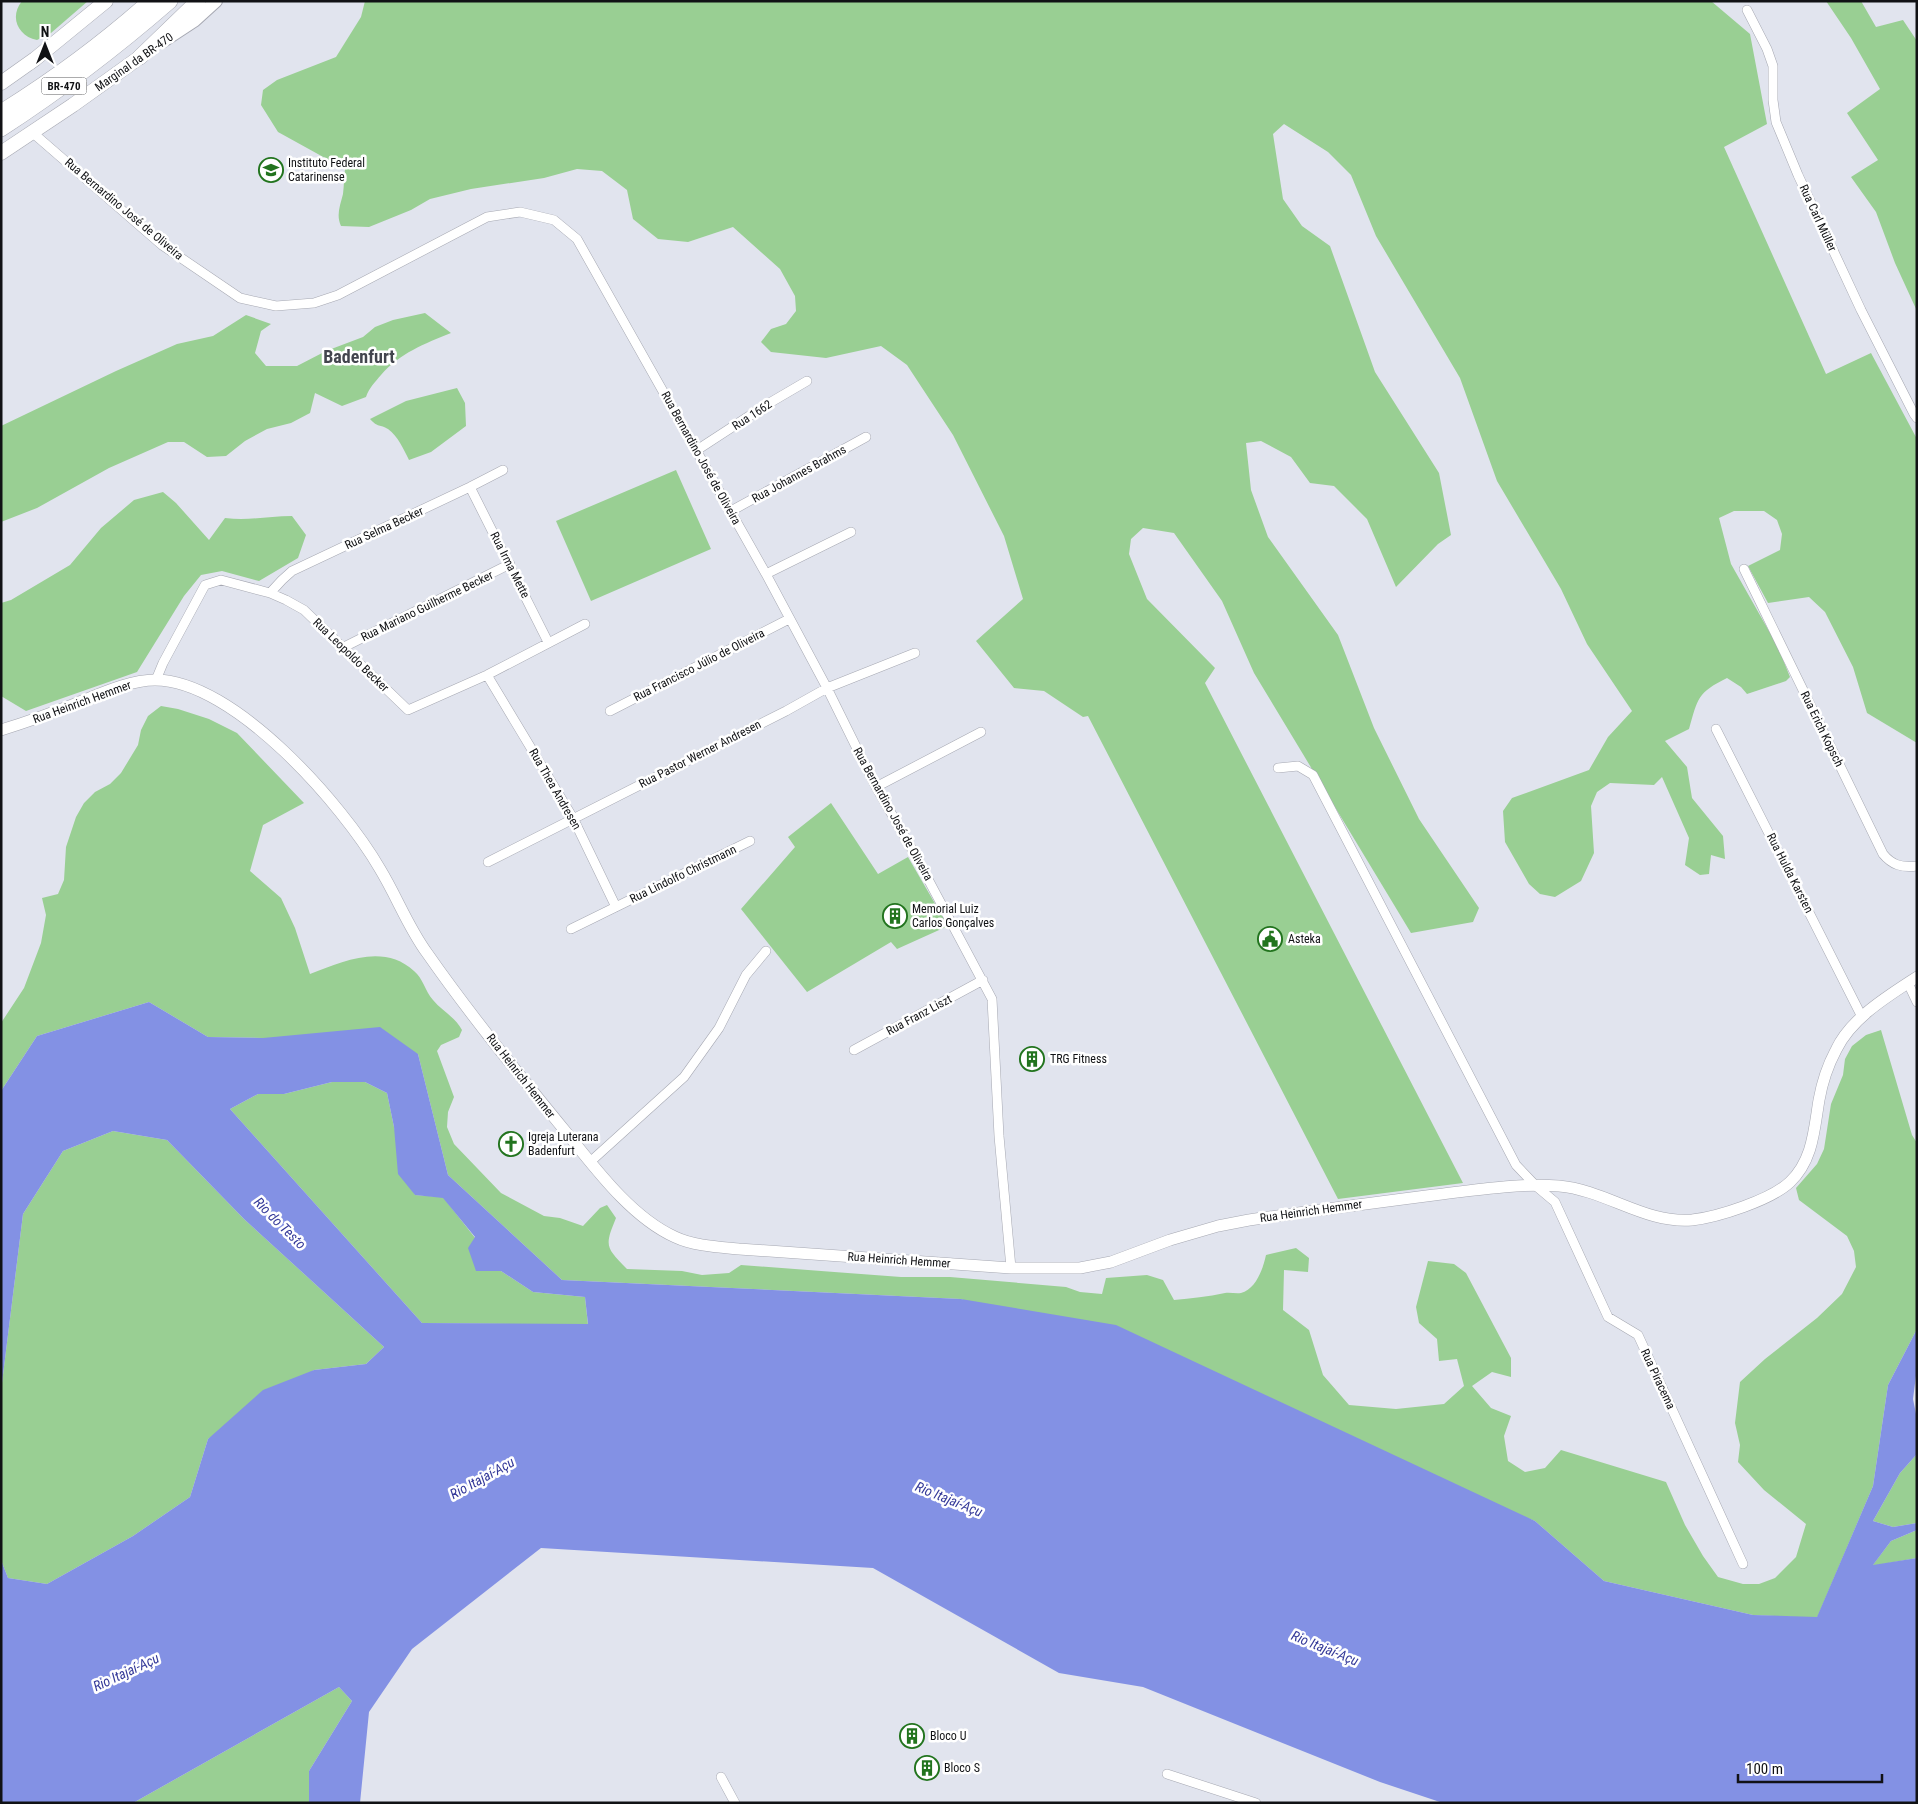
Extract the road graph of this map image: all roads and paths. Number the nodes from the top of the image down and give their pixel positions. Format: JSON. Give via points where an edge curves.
{"nodes":[{"id":1,"x":106,"y":1,"type":"edge"},
{"id":2,"x":150,"y":1,"type":"edge"},
{"id":3,"x":170,"y":1,"type":"edge"},
{"id":4,"x":198,"y":1,"type":"edge"},
{"id":5,"x":216,"y":1,"type":"edge"},
{"id":6,"x":1747,"y":10,"type":"dead end"},
{"id":7,"x":140,"y":57,"type":"junction"},
{"id":8,"x":1,"y":83,"type":"edge"},
{"id":9,"x":1,"y":112,"type":"edge"},
{"id":10,"x":1,"y":129,"type":"edge"},
{"id":11,"x":33,"y":133,"type":"junction"},
{"id":12,"x":1,"y":153,"type":"edge"},
{"id":13,"x":807,"y":381,"type":"dead end"},
{"id":14,"x":1917,"y":418,"type":"edge"},
{"id":15,"x":866,"y":437,"type":"dead end"},
{"id":16,"x":697,"y":450,"type":"junction"},
{"id":17,"x":502,"y":470,"type":"dead end"},
{"id":18,"x":470,"y":488,"type":"junction"},
{"id":19,"x":732,"y":511,"type":"junction"},
{"id":20,"x":851,"y":532,"type":"dead end"},
{"id":21,"x":510,"y":564,"type":"junction"},
{"id":22,"x":1744,"y":569,"type":"dead end"},
{"id":23,"x":766,"y":574,"type":"junction"},
{"id":24,"x":270,"y":593,"type":"junction"},
{"id":25,"x":789,"y":619,"type":"junction"},
{"id":26,"x":585,"y":624,"type":"dead end"},
{"id":27,"x":548,"y":642,"type":"junction"},
{"id":28,"x":344,"y":647,"type":"junction"},
{"id":29,"x":915,"y":653,"type":"dead end"},
{"id":30,"x":487,"y":674,"type":"junction"},
{"id":31,"x":156,"y":680,"type":"junction"},
{"id":32,"x":827,"y":688,"type":"junction"},
{"id":33,"x":610,"y":711,"type":"dead end"},
{"id":34,"x":1716,"y":729,"type":"dead end"},
{"id":35,"x":1,"y":730,"type":"edge"},
{"id":36,"x":981,"y":732,"type":"dead end"},
{"id":37,"x":1278,"y":768,"type":"dead end"},
{"id":38,"x":876,"y":786,"type":"junction"},
{"id":39,"x":573,"y":818,"type":"junction"},
{"id":40,"x":750,"y":841,"type":"dead end"},
{"id":41,"x":488,"y":862,"type":"dead end"},
{"id":42,"x":1917,"y":866,"type":"edge"},
{"id":43,"x":616,"y":907,"type":"junction"},
{"id":44,"x":571,"y":929,"type":"dead end"},
{"id":45,"x":766,"y":951,"type":"dead end"},
{"id":46,"x":983,"y":980,"type":"junction"},
{"id":47,"x":1912,"y":980,"type":"edge"},
{"id":48,"x":1917,"y":1002,"type":"edge"},
{"id":49,"x":1862,"y":1017,"type":"junction"},
{"id":50,"x":854,"y":1050,"type":"dead end"},
{"id":51,"x":590,"y":1162,"type":"junction"},
{"id":52,"x":1536,"y":1186,"type":"junction"},
{"id":53,"x":1011,"y":1268,"type":"junction"},
{"id":54,"x":1743,"y":1564,"type":"dead end"},
{"id":55,"x":1167,"y":1774,"type":"dead end"},
{"id":56,"x":721,"y":1777,"type":"dead end"},
{"id":57,"x":735,"y":1803,"type":"edge"},
{"id":58,"x":1256,"y":1803,"type":"edge"}],
"edges":[{"from":1,"to":8,"type":"main road"},
{"from":2,"to":9,"type":"highway","number":"BR-470","via":[[110,36]]},
{"from":3,"to":10,"type":"highway","number":"BR-470","via":[[94,64]]},
{"from":4,"to":7,"type":"highway"},
{"from":5,"to":7,"type":"main road","name":"Marginal da BR-470","via":[[194,21]]},
{"from":6,"to":14,"type":"street","name":"Rua Carl Müller","via":[[1773,66],[1773,100],[1779,131],[1861,310]]},
{"from":7,"to":11,"type":"main road","name":"Marginal da BR-470"},
{"from":11,"to":12,"type":"main road","name":"Marginal da BR-470"},
{"from":11,"to":16,"type":"street","name":"Rua Bernardino José de Oliveira","via":[[162,245],[240,298],[276,306],[314,303],[338,295],[487,217],[520,212],[554,220],[577,238]]},
{"from":13,"to":16,"type":"street","name":"Rua 1662"},
{"from":15,"to":19,"type":"street","name":"Rua Johannes Brahms"},
{"from":16,"to":19,"type":"street","name":"Rua Bernardino José de Oliveira"},
{"from":17,"to":18,"type":"street","name":"Rua Selma Becker"},
{"from":18,"to":21,"type":"street","name":"Rua Irma Mette"},
{"from":18,"to":24,"type":"street","name":"Rua Selma Becker","via":[[292,572]]},
{"from":19,"to":23,"type":"street","name":"Rua Bernardino José de Oliveira"},
{"from":20,"to":23,"type":"street"},
{"from":21,"to":27,"type":"street","name":"Rua Irma Mette"},
{"from":21,"to":28,"type":"street","name":"Rua Mariano Guilherme Becker"},
{"from":22,"to":42,"type":"street","name":"Rua Erich Kopsch","via":[[1883,854],[1898,866]]},
{"from":23,"to":25,"type":"street","name":"Rua Bernardino José de Oliveira"},
{"from":24,"to":28,"type":"street","name":"Rua Leopoldo Becker","via":[[304,610]]},
{"from":24,"to":31,"type":"street","name":"Rua Leopoldo Becker","via":[[221,580],[205,586]]},
{"from":25,"to":32,"type":"street","name":"Rua Bernardino José de Oliveira"},
{"from":25,"to":33,"type":"street","name":"Rua Francisco Júlio de Oliveira"},
{"from":26,"to":27,"type":"street","name":"Rua Leopoldo Becker"},
{"from":27,"to":30,"type":"street","name":"Rua Leopoldo Becker"},
{"from":28,"to":30,"type":"street","name":"Rua Leopoldo Becker","via":[[408,710]]},
{"from":29,"to":32,"type":"street","name":"Rua Pastor Werner Andresen"},
{"from":30,"to":39,"type":"street","name":"Rua Thea Andresen"},
{"from":31,"to":35,"type":"street","name":"Rua Heinrich Hemmer","via":[[110,690]]},
{"from":31,"to":51,"type":"street","name":"Rua Heinrich Hemmer","via":[[202,692],[230,707],[289,757],[327,798],[380,868],[420,943],[447,982]]},
{"from":32,"to":38,"type":"street","name":"Rua Bernardino José de Oliveira"},
{"from":32,"to":39,"type":"street","name":"Rua Pastor Werner Andresen"},
{"from":34,"to":49,"type":"street","name":"Rua Hulda Karsten"},
{"from":36,"to":38,"type":"street"},
{"from":37,"to":52,"type":"street","name":"Rua Piracema","via":[[1298,766],[1313,775],[1516,1165]]},
{"from":38,"to":46,"type":"street","name":"Rua Bernardino José de Oliveira"},
{"from":39,"to":41,"type":"street","name":"Rua Pastor Werner Andresen"},
{"from":39,"to":43,"type":"street","name":"Rua Thea Andresen"},
{"from":40,"to":43,"type":"street","name":"Rua Lindolfo Christmann"},
{"from":43,"to":44,"type":"street","name":"Rua Lindolfo Christmann"},
{"from":45,"to":51,"type":"street","via":[[746,975],[719,1028],[684,1077]]},
{"from":46,"to":50,"type":"street","name":"Rua Franz Liszt"},
{"from":46,"to":53,"type":"street","name":"Rua Bernardino José de Oliveira","via":[[992,999],[999,1136]]},
{"from":47,"to":48,"type":"street"},
{"from":47,"to":49,"type":"street","name":"Rua Heinrich Hemmer"},
{"from":49,"to":52,"type":"street","name":"Rua Heinrich Hemmer","via":[[1842,1039],[1828,1067],[1811,1147],[1803,1165],[1777,1192],[1712,1216],[1670,1220],[1593,1192]]},
{"from":51,"to":53,"type":"street","name":"Rua Heinrich Hemmer","via":[[634,1209],[676,1238],[739,1249]]},
{"from":52,"to":53,"type":"street","name":"Rua Heinrich Hemmer","via":[[1447,1194],[1249,1220],[1170,1240],[1111,1262],[1080,1268]]},
{"from":52,"to":54,"type":"street","name":"Rua Piracema","via":[[1554,1202],[1608,1317],[1638,1335]]},
{"from":55,"to":58,"type":"street"},
{"from":56,"to":57,"type":"street"}]}
